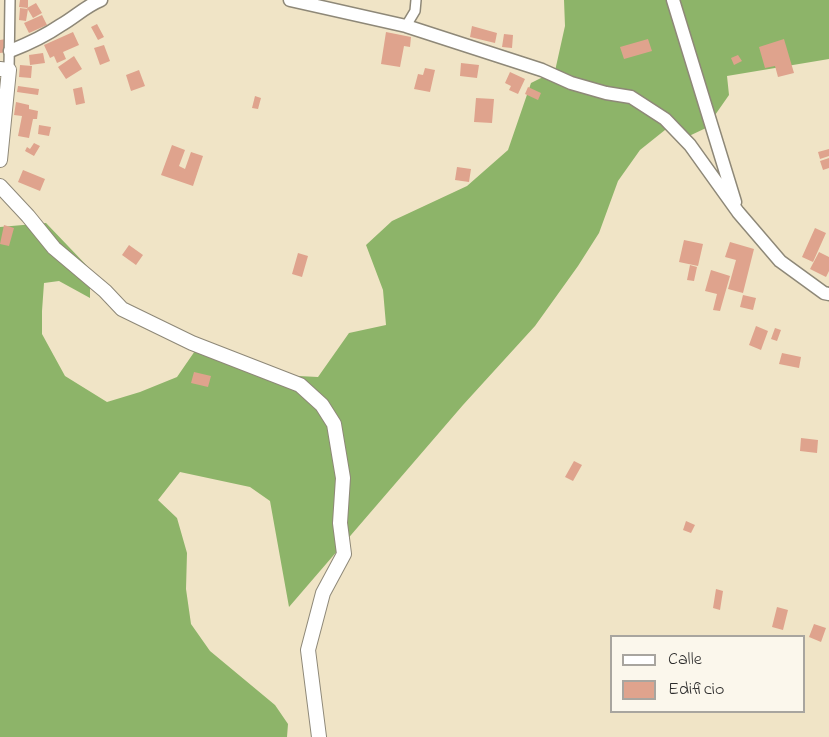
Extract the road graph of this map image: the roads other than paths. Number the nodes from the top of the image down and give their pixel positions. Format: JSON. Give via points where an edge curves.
{"nodes":[{"id":1,"x":10,"y":0,"type":"edge"},
{"id":2,"x":101,"y":0,"type":"edge"},
{"id":3,"x":290,"y":0,"type":"edge"},
{"id":4,"x":417,"y":0,"type":"edge"},
{"id":5,"x":673,"y":0,"type":"edge"},
{"id":6,"x":406,"y":26,"type":"junction"},
{"id":7,"x":10,"y":51,"type":"junction"},
{"id":8,"x":4,"y":69,"type":"edge"},
{"id":9,"x":0,"y":160,"type":"edge"},
{"id":10,"x":0,"y":186,"type":"edge"},
{"id":11,"x":738,"y":212,"type":"junction"},
{"id":12,"x":829,"y":294,"type":"edge"},
{"id":13,"x":319,"y":737,"type":"edge"}],
"edges":[{"from":1,"to":7,"type":"street"},
{"from":2,"to":7,"type":"street","via":[[36,40]]},
{"from":3,"to":6,"type":"street"},
{"from":4,"to":6,"type":"street"},
{"from":5,"to":11,"type":"street"},
{"from":6,"to":11,"type":"street","via":[[571,83],[631,97],[665,118]]},
{"from":7,"to":8,"type":"street"},
{"from":8,"to":9,"type":"main road"},
{"from":10,"to":13,"type":"main road","via":[[54,248],[122,309],[192,343],[300,385],[322,405],[334,424],[343,478],[340,523],[344,554],[323,592],[308,650]]},
{"from":11,"to":12,"type":"street","via":[[780,261]]}]}
